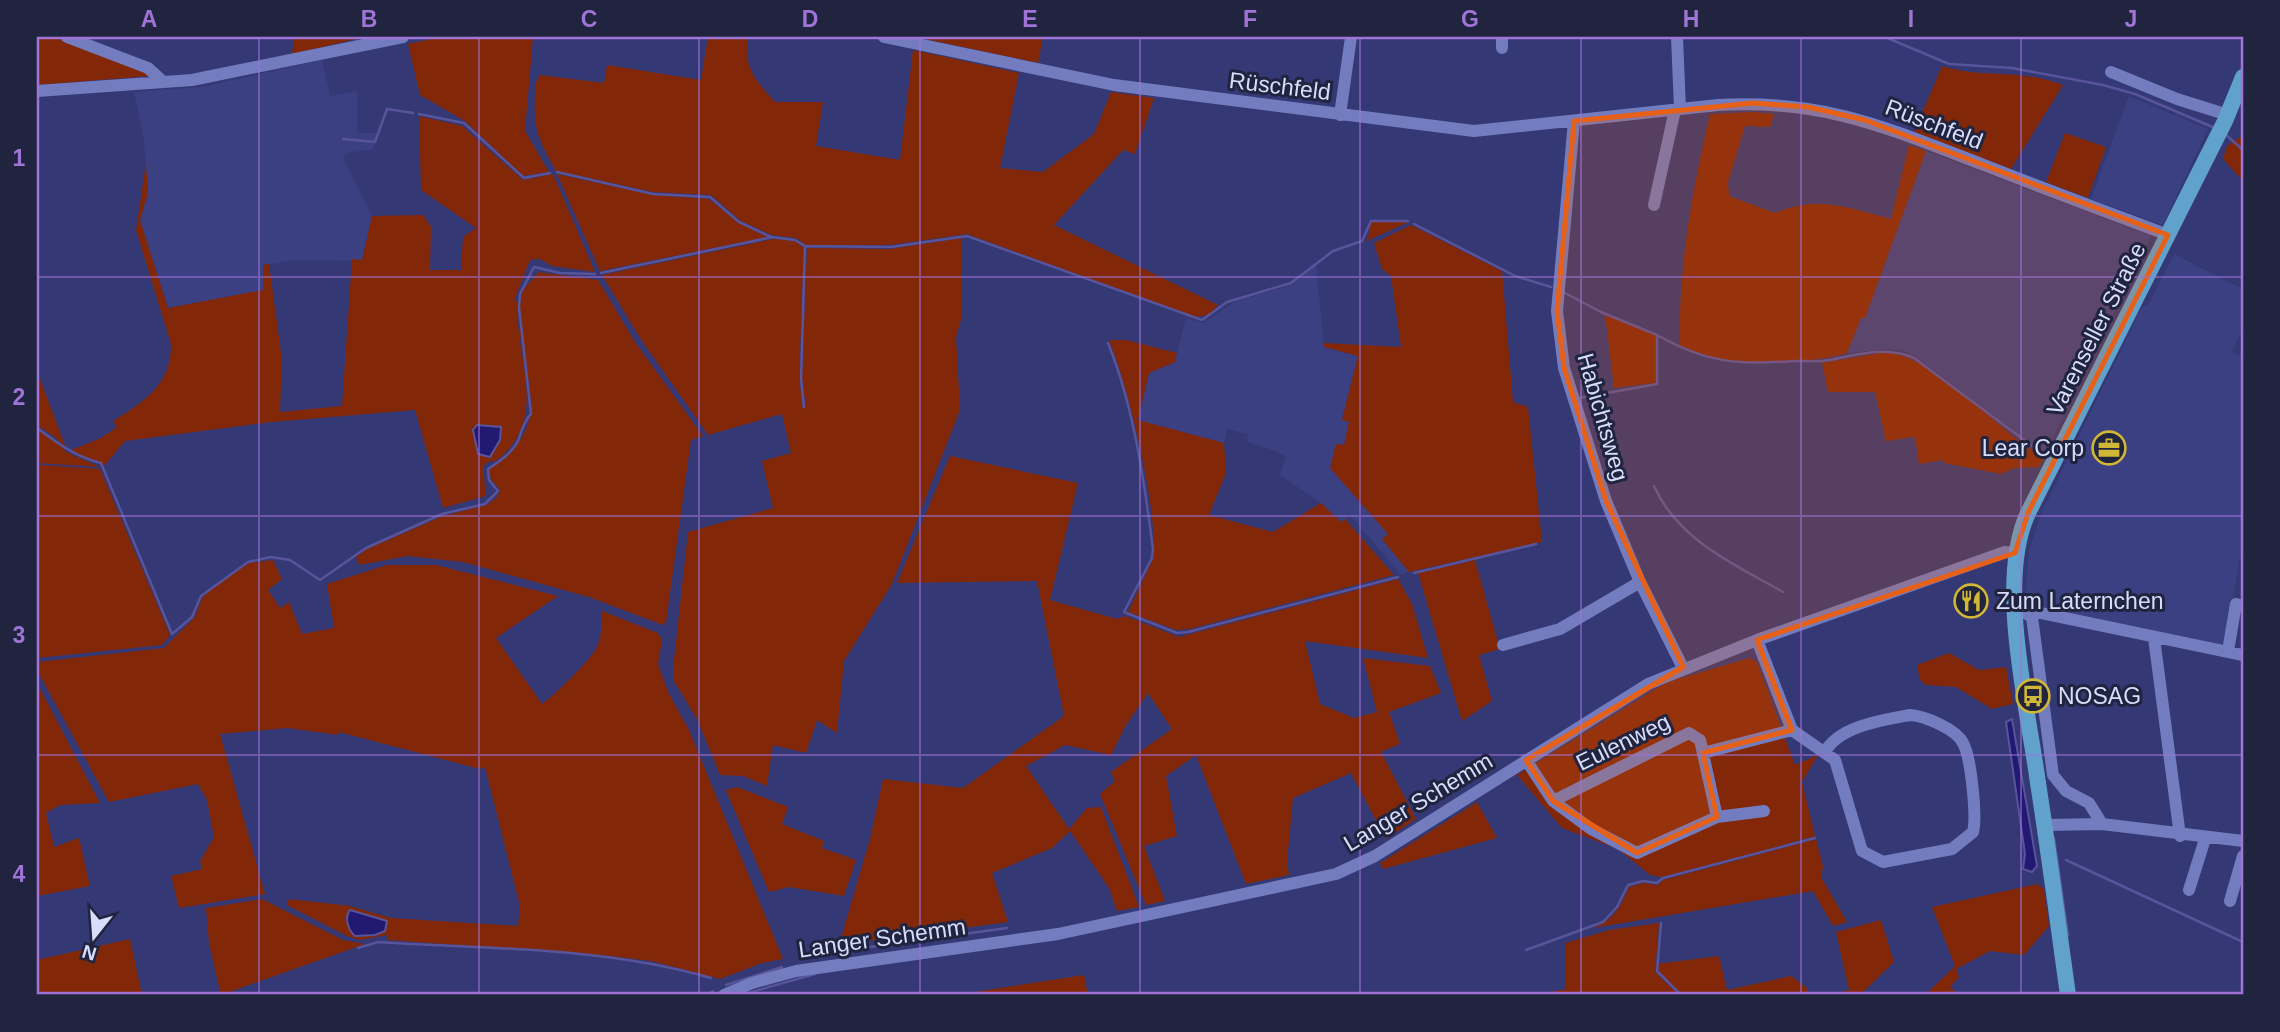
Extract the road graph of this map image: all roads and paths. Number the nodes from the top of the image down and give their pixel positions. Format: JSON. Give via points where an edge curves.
{"nodes":[{"id":1,"x":67,"y":37,"type":"edge"},
{"id":2,"x":403,"y":37,"type":"edge"},
{"id":3,"x":884,"y":37,"type":"edge"},
{"id":4,"x":1351,"y":37,"type":"edge"},
{"id":5,"x":1677,"y":37,"type":"edge"},
{"id":6,"x":2111,"y":72,"type":"dead end"},
{"id":7,"x":2243,"y":77,"type":"edge"},
{"id":8,"x":161,"y":80,"type":"junction"},
{"id":9,"x":37,"y":91,"type":"edge"},
{"id":10,"x":1677,"y":110,"type":"junction"},
{"id":11,"x":1340,"y":115,"type":"junction"},
{"id":12,"x":2226,"y":118,"type":"junction"},
{"id":13,"x":1574,"y":121,"type":"junction"},
{"id":14,"x":1654,"y":205,"type":"dead end"},
{"id":15,"x":2168,"y":235,"type":"junction"},
{"id":16,"x":2015,"y":553,"type":"junction"},
{"id":17,"x":1640,"y":582,"type":"junction"},
{"id":18,"x":2243,"y":606,"type":"edge"},
{"id":19,"x":2015,"y":607,"type":"junction"},
{"id":20,"x":2154,"y":638,"type":"junction"},
{"id":21,"x":1757,"y":640,"type":"junction"},
{"id":22,"x":1503,"y":645,"type":"dead end"},
{"id":23,"x":2228,"y":651,"type":"junction"},
{"id":24,"x":2243,"y":654,"type":"edge"},
{"id":25,"x":1683,"y":668,"type":"junction"},
{"id":26,"x":1792,"y":730,"type":"junction"},
{"id":27,"x":1825,"y":752,"type":"junction"},
{"id":28,"x":1703,"y":753,"type":"junction"},
{"id":29,"x":1526,"y":760,"type":"junction"},
{"id":30,"x":1553,"y":801,"type":"junction"},
{"id":31,"x":1764,"y":811,"type":"dead end"},
{"id":32,"x":1717,"y":817,"type":"junction"},
{"id":33,"x":2102,"y":824,"type":"junction"},
{"id":34,"x":2045,"y":825,"type":"junction"},
{"id":35,"x":2180,"y":836,"type":"junction"},
{"id":36,"x":2205,"y":839,"type":"junction"},
{"id":37,"x":2243,"y":841,"type":"edge"},
{"id":38,"x":2243,"y":856,"type":"edge"},
{"id":39,"x":2189,"y":890,"type":"dead end"},
{"id":40,"x":2230,"y":901,"type":"dead end"},
{"id":41,"x":724,"y":995,"type":"edge"},
{"id":42,"x":2068,"y":995,"type":"edge"}],
"edges":[{"from":1,"to":8,"type":"street","via":[[148,68]]},
{"from":2,"to":8,"type":"street","via":[[192,80]]},
{"from":3,"to":11,"type":"street","name":"Rüschfeld","via":[[1114,85]]},
{"from":4,"to":11,"type":"street"},
{"from":5,"to":10,"type":"street"},
{"from":6,"to":12,"type":"street"},
{"from":7,"to":12,"type":"main road","name":"Varenseller Straße"},
{"from":8,"to":9,"type":"street"},
{"from":10,"to":13,"type":"street","name":"Rüschfeld"},
{"from":10,"to":14,"type":"street"},
{"from":10,"to":15,"type":"street","name":"Rüschfeld","via":[[1753,103],[1856,117]]},
{"from":11,"to":13,"type":"street","name":"Rüschfeld","via":[[1474,131]]},
{"from":12,"to":15,"type":"main road","name":"Varenseller Straße"},
{"from":13,"to":17,"type":"street","name":"Habichtsweg","via":[[1556,311],[1564,368],[1606,501]]},
{"from":15,"to":16,"type":"main road","name":"Varenseller Straße","via":[[2026,519]]},
{"from":16,"to":19,"type":"main road","name":"Varenseller Straße"},
{"from":16,"to":21,"type":"street","name":"Langer Schemm","via":[[2005,552]]},
{"from":17,"to":22,"type":"street","via":[[1560,629]]},
{"from":17,"to":25,"type":"street","name":"Habichtsweg"},
{"from":18,"to":23,"type":"street","via":[[2236,604]]},
{"from":19,"to":20,"type":"street"},
{"from":19,"to":33,"type":"street","via":[[2032,617],[2053,775],[2066,791],[2089,803]]},
{"from":19,"to":34,"type":"main road","name":"Varenseller Straße"},
{"from":20,"to":23,"type":"street"},
{"from":20,"to":35,"type":"street"},
{"from":21,"to":25,"type":"street","name":"Langer Schemm"},
{"from":21,"to":26,"type":"street"},
{"from":23,"to":24,"type":"street"},
{"from":25,"to":29,"type":"street","name":"Langer Schemm","via":[[1648,684]]},
{"from":26,"to":27,"type":"street"},
{"from":26,"to":28,"type":"street"},
{"from":27,"to":27,"type":"street","via":[[1839,771],[1858,845],[1879,862],[1952,849],[1973,832],[1965,746],[1957,735],[1930,720],[1910,715],[1860,728],[1834,738]]},
{"from":28,"to":30,"type":"street","name":"Eulenweg","via":[[1700,740],[1689,733]]},
{"from":28,"to":32,"type":"street"},
{"from":29,"to":30,"type":"street"},
{"from":29,"to":41,"type":"street","name":"Langer Schemm","via":[[1375,856],[1336,874],[1059,934],[796,971]]},
{"from":30,"to":32,"type":"street","via":[[1591,829],[1637,853]]},
{"from":31,"to":32,"type":"street"},
{"from":33,"to":34,"type":"street"},
{"from":33,"to":35,"type":"street"},
{"from":34,"to":42,"type":"main road","name":"Varenseller Straße"},
{"from":35,"to":36,"type":"street"},
{"from":36,"to":37,"type":"street"},
{"from":36,"to":39,"type":"street"},
{"from":38,"to":40,"type":"street"}]}
